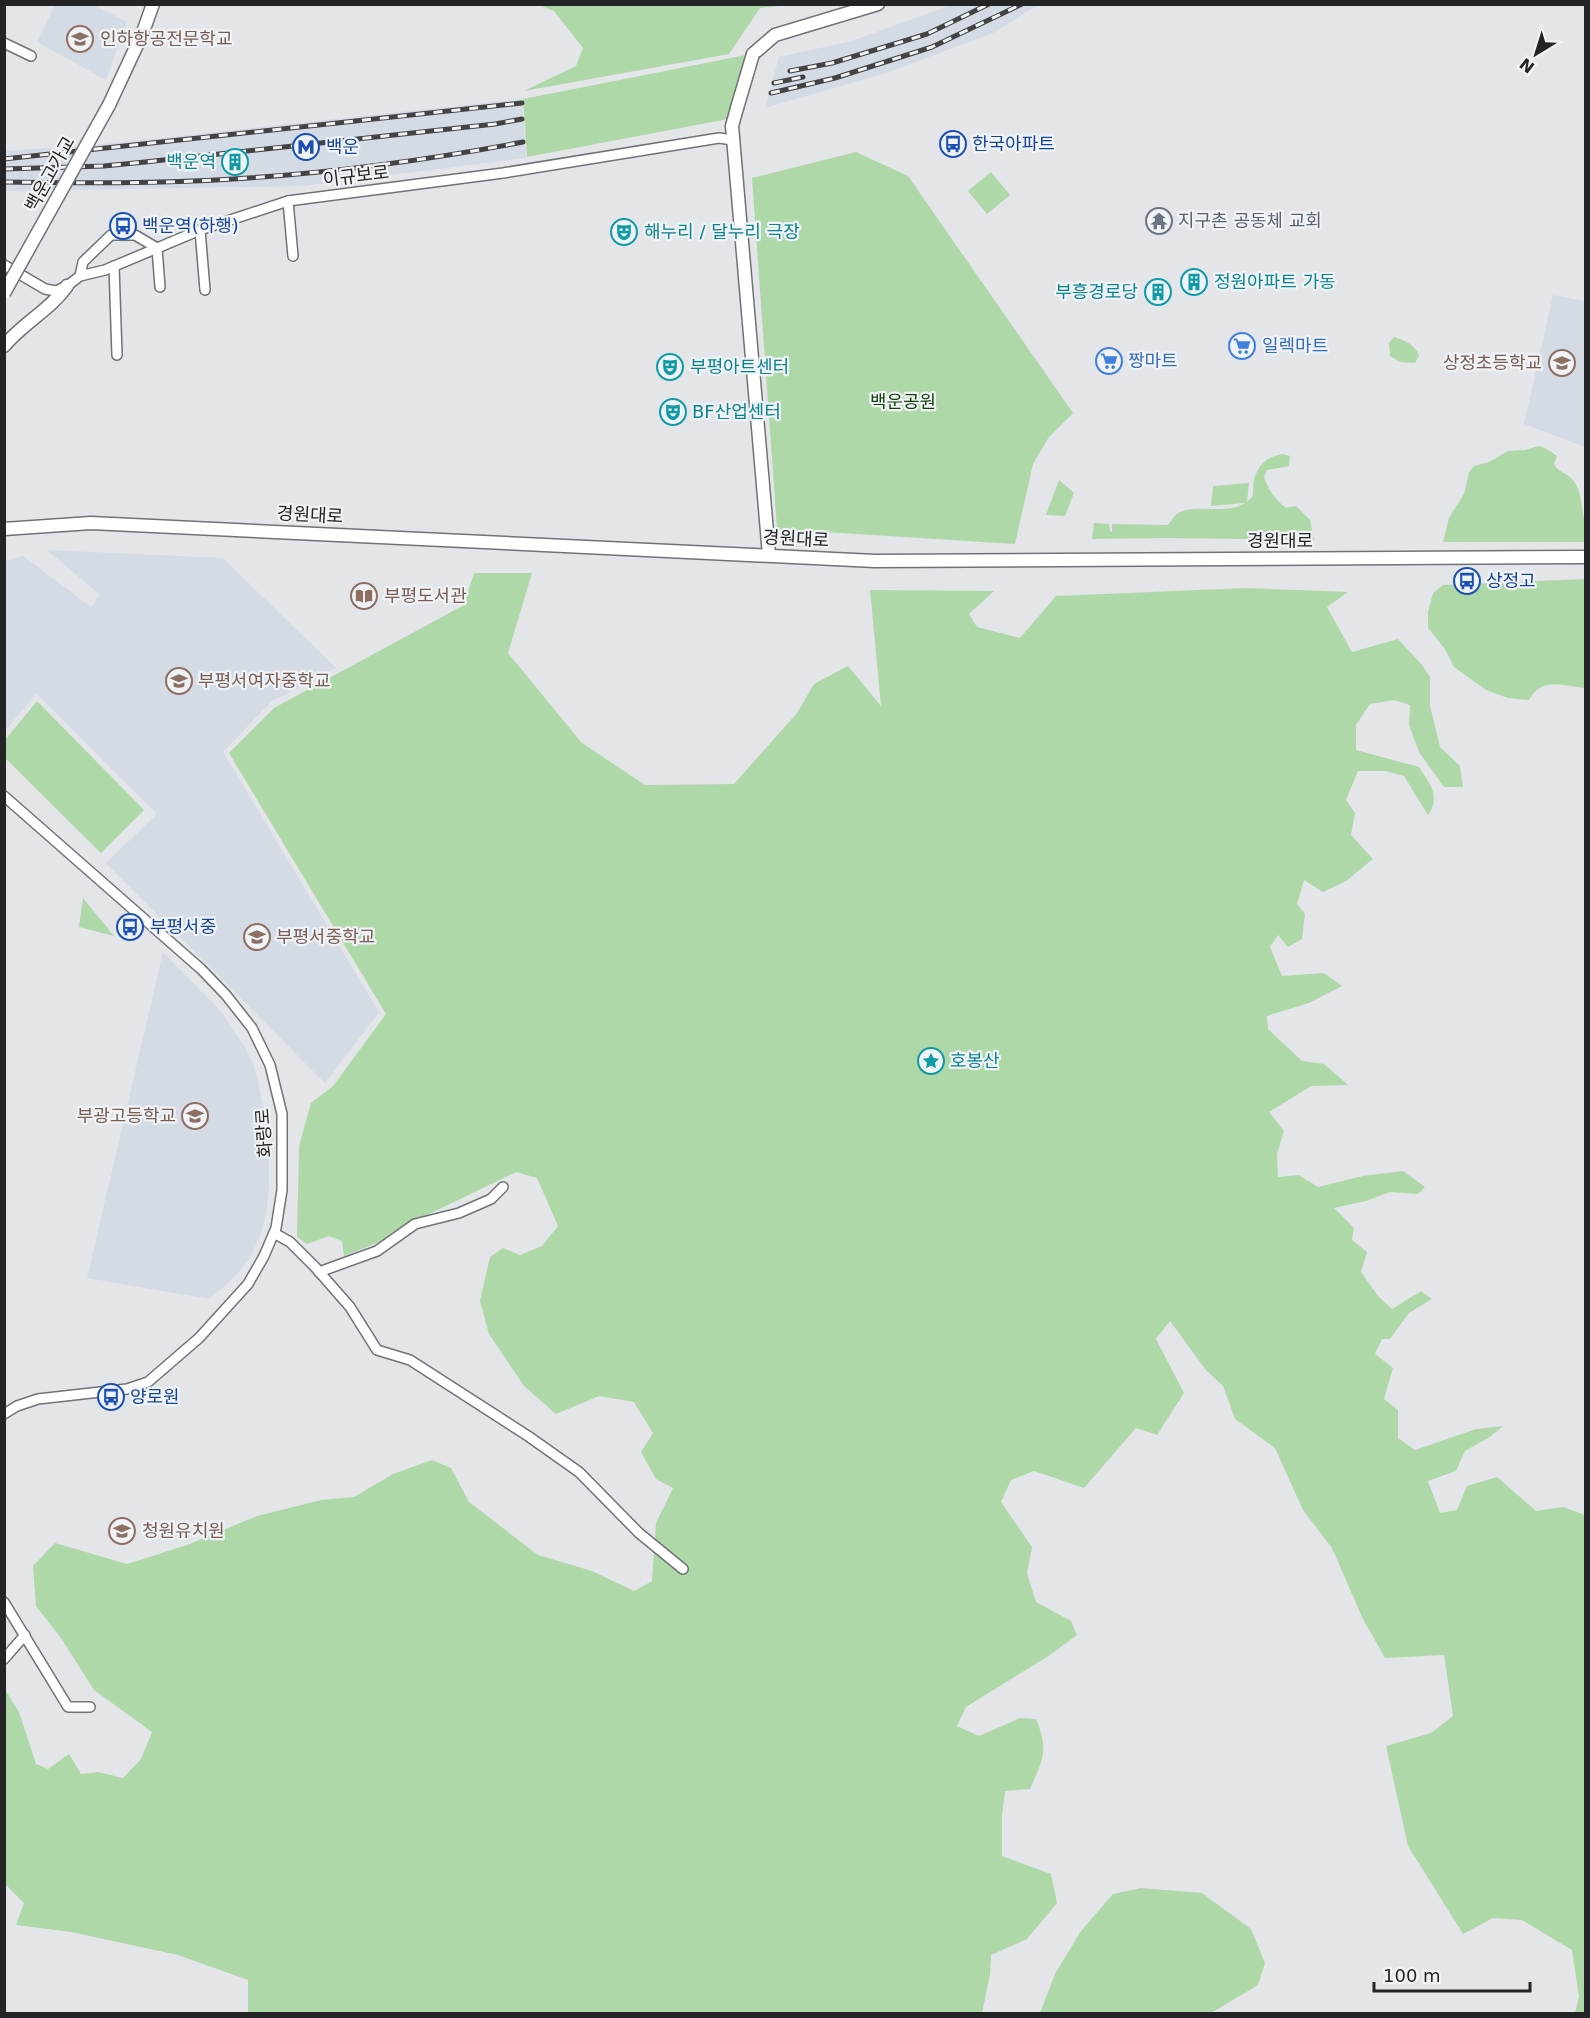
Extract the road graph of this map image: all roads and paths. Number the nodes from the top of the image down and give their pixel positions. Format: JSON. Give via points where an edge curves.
{"nodes":[{"id":1,"x":153,"y":4,"type":"edge"},
{"id":2,"x":878,"y":4,"type":"edge"},
{"id":3,"x":4,"y":43,"type":"edge"},
{"id":4,"x":31,"y":56,"type":"dead end"},
{"id":5,"x":733,"y":140,"type":"junction"},
{"id":6,"x":288,"y":201,"type":"junction"},
{"id":7,"x":200,"y":230,"type":"junction"},
{"id":8,"x":157,"y":248,"type":"junction"},
{"id":9,"x":293,"y":256,"type":"dead end"},
{"id":10,"x":4,"y":265,"type":"edge"},
{"id":11,"x":114,"y":266,"type":"junction"},
{"id":12,"x":80,"y":276,"type":"junction"},
{"id":13,"x":67,"y":286,"type":"junction"},
{"id":14,"x":160,"y":287,"type":"dead end"},
{"id":15,"x":205,"y":290,"type":"dead end"},
{"id":16,"x":4,"y":293,"type":"edge"},
{"id":17,"x":4,"y":346,"type":"edge"},
{"id":18,"x":117,"y":355,"type":"dead end"},
{"id":19,"x":4,"y":529,"type":"edge"},
{"id":20,"x":769,"y":555,"type":"junction"},
{"id":21,"x":1586,"y":557,"type":"edge"},
{"id":22,"x":4,"y":796,"type":"edge"},
{"id":23,"x":503,"y":1187,"type":"dead end"},
{"id":24,"x":274,"y":1233,"type":"junction"},
{"id":25,"x":319,"y":1272,"type":"junction"},
{"id":26,"x":4,"y":1414,"type":"edge"},
{"id":27,"x":683,"y":1569,"type":"dead end"},
{"id":28,"x":4,"y":1602,"type":"edge"},
{"id":29,"x":25,"y":1635,"type":"junction"},
{"id":30,"x":6,"y":1654,"type":"edge"},
{"id":31,"x":90,"y":1707,"type":"dead end"}],
"edges":[{"from":1,"to":16,"type":"main road","name":"백운고가교","bridge":true,"via":[[109,105]]},
{"from":2,"to":5,"type":"main road","bridge":true,"via":[[775,35],[753,54],[732,126]]},
{"from":3,"to":4,"type":"street"},
{"from":5,"to":6,"type":"street","name":"이규보로","via":[[719,138],[503,173]]},
{"from":5,"to":20,"type":"main road"},
{"from":6,"to":7,"type":"street","name":"이규보로"},
{"from":6,"to":9,"type":"street"},
{"from":7,"to":8,"type":"street","name":"이규보로"},
{"from":7,"to":15,"type":"street"},
{"from":8,"to":11,"type":"street","name":"이규보로"},
{"from":8,"to":12,"type":"street","via":[[135,235],[111,235],[83,262]]},
{"from":8,"to":14,"type":"street"},
{"from":10,"to":13,"type":"street","via":[[45,289],[56,291]]},
{"from":11,"to":12,"type":"street","name":"이규보로"},
{"from":11,"to":18,"type":"street"},
{"from":12,"to":13,"type":"street","name":"이규보로"},
{"from":13,"to":17,"type":"main road"},
{"from":19,"to":20,"type":"main road","name":"경원대로","via":[[101,523]]},
{"from":20,"to":21,"type":"main road","name":"경원대로","via":[[899,561]]},
{"from":22,"to":24,"type":"street","name":"화랑로","via":[[201,969],[252,1028],[270,1065],[282,1114],[282,1190]]},
{"from":23,"to":25,"type":"street","via":[[490,1199],[459,1213],[415,1224],[377,1251]]},
{"from":24,"to":25,"type":"street","via":[[290,1242]]},
{"from":24,"to":26,"type":"street","name":"화랑로","via":[[248,1284],[199,1338],[148,1382],[127,1389],[38,1399]]},
{"from":25,"to":27,"type":"street","via":[[350,1307],[377,1350],[410,1360],[579,1472],[639,1533]]},
{"from":28,"to":29,"type":"street"},
{"from":29,"to":30,"type":"street"},
{"from":29,"to":31,"type":"street","via":[[68,1707]]}]}
